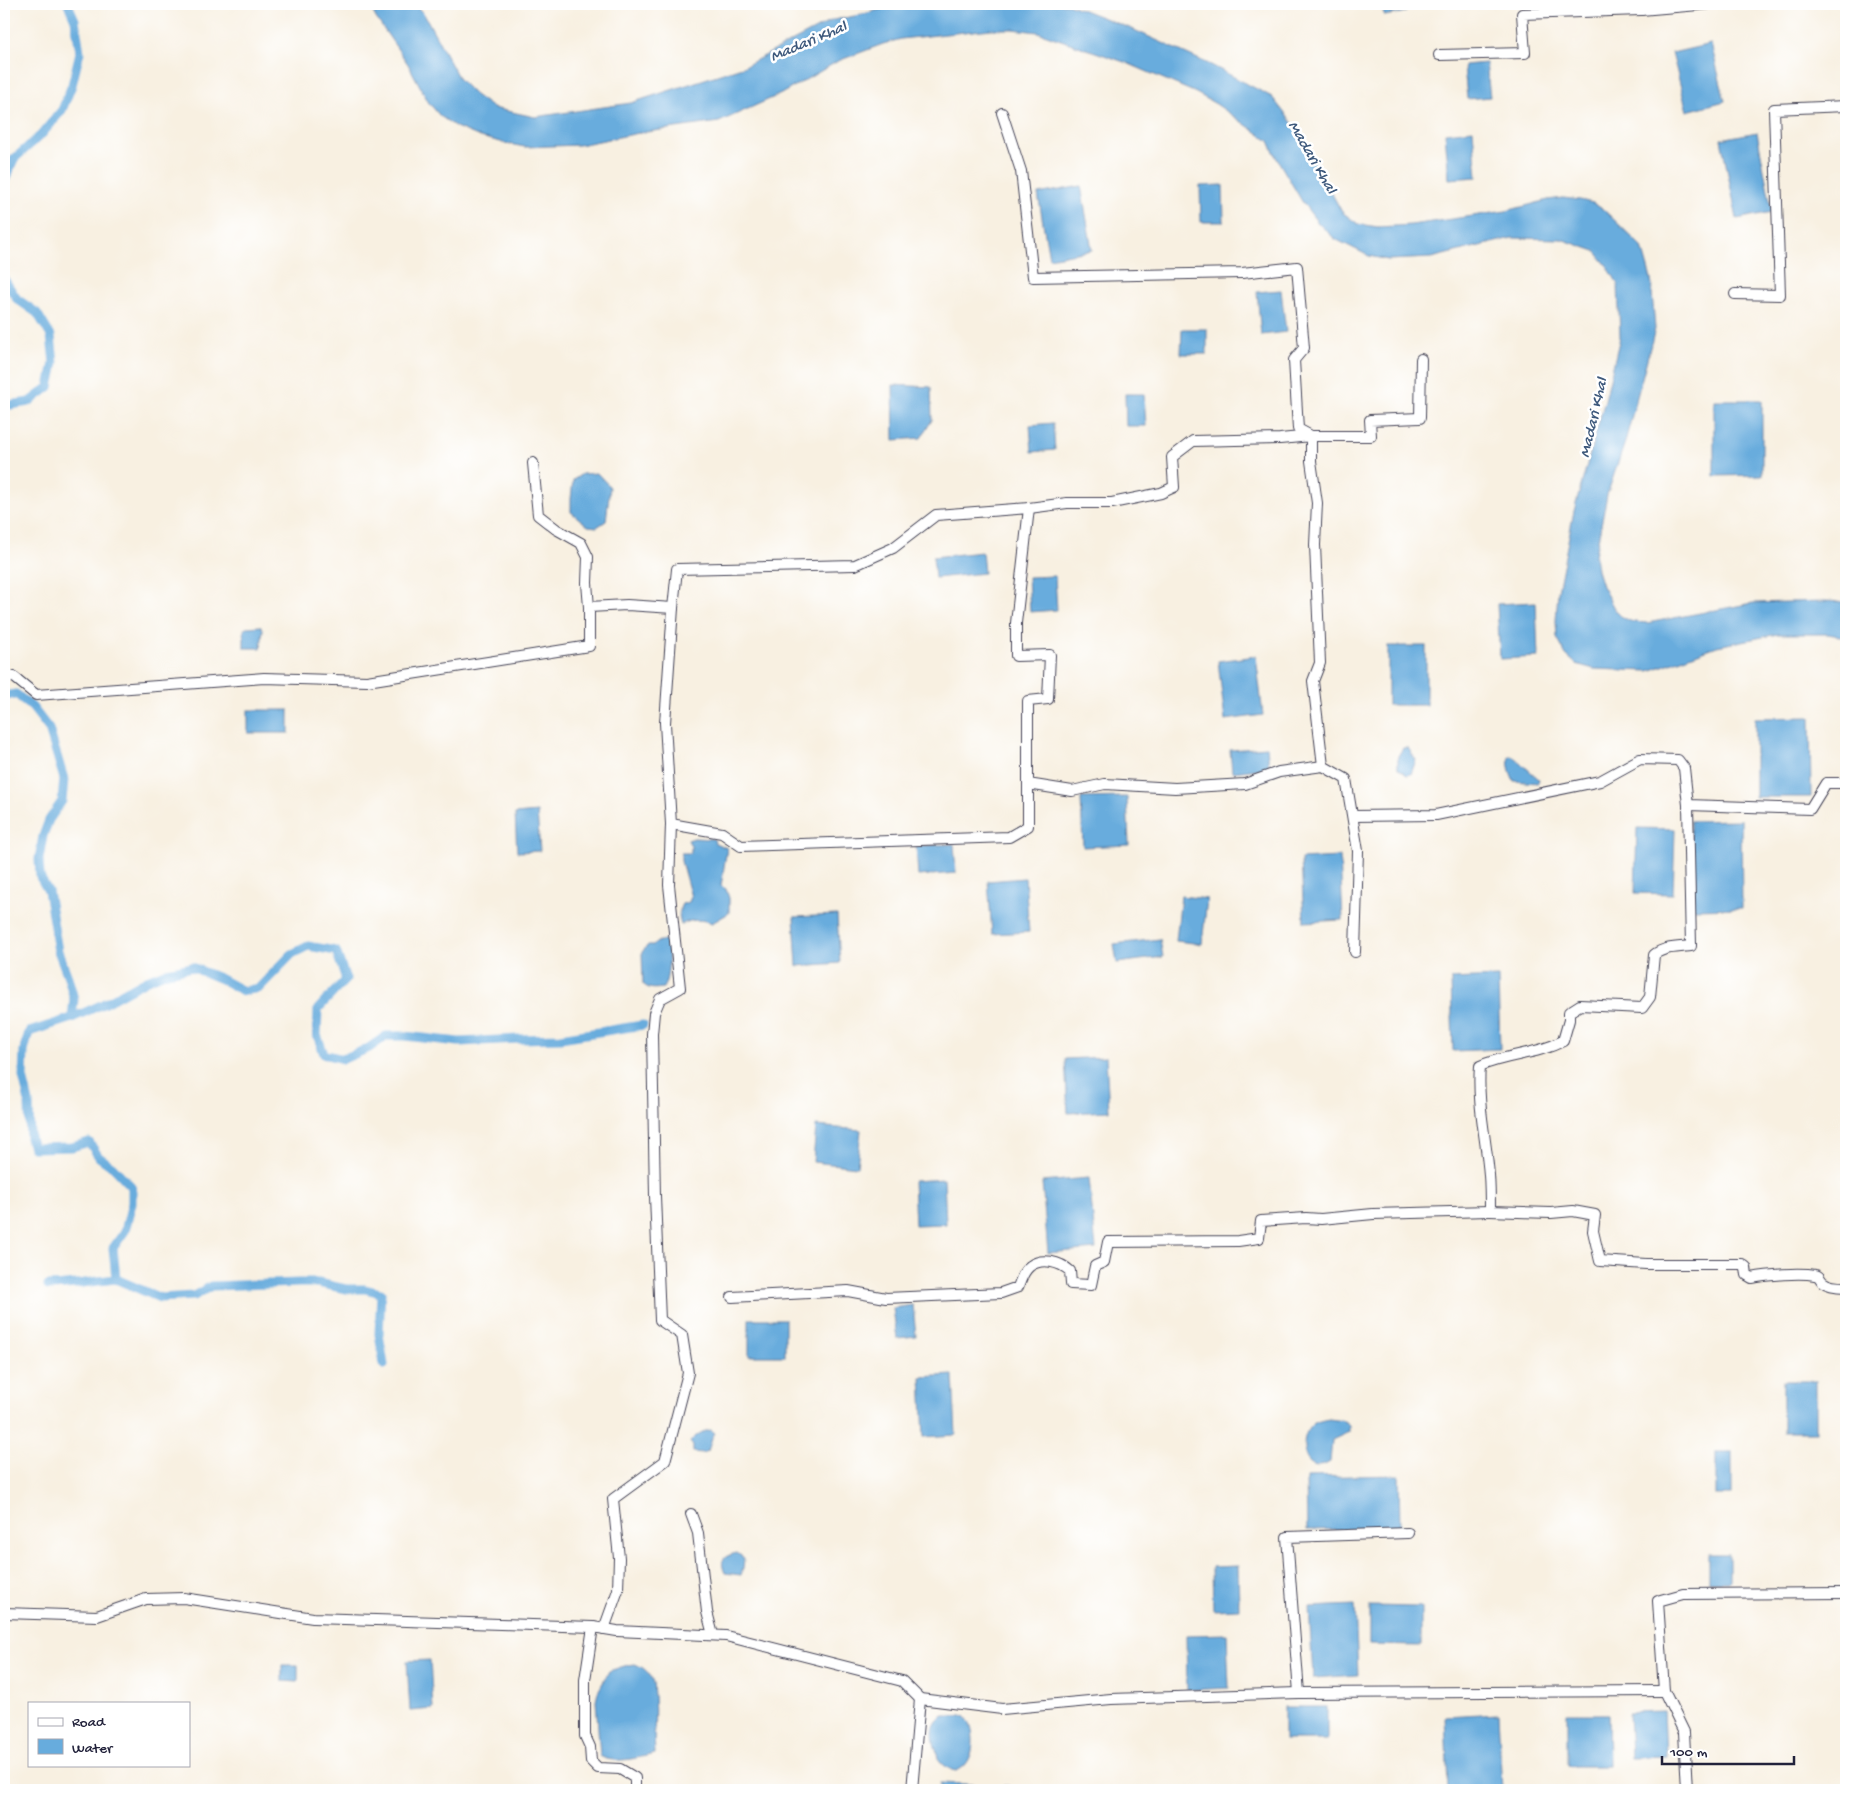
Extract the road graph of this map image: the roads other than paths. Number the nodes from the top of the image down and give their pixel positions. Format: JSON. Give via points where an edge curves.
{"nodes":[{"id":1,"x":1710,"y":4,"type":"edge"},
{"id":2,"x":1640,"y":7,"type":"edge"},
{"id":3,"x":1439,"y":55,"type":"dead end"},
{"id":4,"x":1846,"y":106,"type":"edge"},
{"id":5,"x":1002,"y":113,"type":"dead end"},
{"id":6,"x":1735,"y":294,"type":"dead end"},
{"id":7,"x":1421,"y":359,"type":"dead end"},
{"id":8,"x":1311,"y":436,"type":"junction"},
{"id":9,"x":533,"y":463,"type":"dead end"},
{"id":10,"x":1029,"y":508,"type":"junction"},
{"id":11,"x":589,"y":607,"type":"junction"},
{"id":12,"x":673,"y":608,"type":"junction"},
{"id":13,"x":4,"y":676,"type":"edge"},
{"id":14,"x":1323,"y":766,"type":"junction"},
{"id":15,"x":1846,"y":783,"type":"edge"},
{"id":16,"x":1028,"y":784,"type":"junction"},
{"id":17,"x":1688,"y":805,"type":"junction"},
{"id":18,"x":1354,"y":816,"type":"junction"},
{"id":19,"x":671,"y":824,"type":"junction"},
{"id":20,"x":1355,"y":952,"type":"dead end"},
{"id":21,"x":1490,"y":1211,"type":"junction"},
{"id":22,"x":1846,"y":1287,"type":"edge"},
{"id":23,"x":732,"y":1297,"type":"dead end"},
{"id":24,"x":691,"y":1514,"type":"dead end"},
{"id":25,"x":1408,"y":1533,"type":"dead end"},
{"id":26,"x":1846,"y":1593,"type":"edge"},
{"id":27,"x":4,"y":1613,"type":"edge"},
{"id":28,"x":593,"y":1627,"type":"junction"},
{"id":29,"x":604,"y":1629,"type":"junction"},
{"id":30,"x":713,"y":1636,"type":"junction"},
{"id":31,"x":1664,"y":1691,"type":"junction"},
{"id":32,"x":1299,"y":1693,"type":"junction"},
{"id":33,"x":920,"y":1699,"type":"junction"},
{"id":34,"x":635,"y":1790,"type":"edge"},
{"id":35,"x":912,"y":1790,"type":"edge"},
{"id":36,"x":1687,"y":1790,"type":"edge"}],
"edges":[{"from":1,"to":2,"type":"street"},
{"from":2,"to":3,"type":"street","via":[[1522,14],[1525,54]]},
{"from":4,"to":6,"type":"street","via":[[1774,109],[1780,295]]},
{"from":5,"to":8,"type":"street","via":[[1021,171],[1032,277],[1242,273],[1297,267],[1304,348],[1294,360],[1298,429]]},
{"from":7,"to":8,"type":"street","via":[[1420,418],[1370,420],[1371,436]]},
{"from":8,"to":10,"type":"street","via":[[1193,441],[1172,457],[1174,488],[1112,503],[1067,503]]},
{"from":8,"to":14,"type":"street","via":[[1317,503],[1320,663],[1313,680]]},
{"from":9,"to":11,"type":"street","via":[[538,515],[581,543],[588,557]]},
{"from":10,"to":12,"type":"street","via":[[936,515],[893,548],[855,565],[677,569]]},
{"from":10,"to":16,"type":"street","via":[[1016,623],[1016,656],[1050,655],[1048,699],[1028,701]]},
{"from":11,"to":12,"type":"street"},
{"from":11,"to":13,"type":"street","via":[[589,646],[368,680],[264,678],[36,695],[14,677]]},
{"from":12,"to":19,"type":"street","via":[[666,723]]},
{"from":14,"to":16,"type":"street","via":[[1279,772],[1245,784],[1184,788],[1105,784],[1072,791]]},
{"from":14,"to":18,"type":"street","via":[[1346,779]]},
{"from":15,"to":17,"type":"street","via":[[1826,783],[1810,808]]},
{"from":16,"to":19,"type":"street","via":[[1028,826],[1009,837],[741,846],[722,833]]},
{"from":17,"to":18,"type":"street","via":[[1684,768],[1678,760],[1640,759],[1600,780],[1436,815]]},
{"from":17,"to":21,"type":"street","via":[[1690,946],[1654,955],[1650,998],[1642,1008],[1580,1005],[1569,1012],[1563,1041],[1548,1050],[1496,1059],[1480,1066],[1478,1084]]},
{"from":18,"to":20,"type":"street","via":[[1358,850]]},
{"from":19,"to":29,"type":"street","via":[[669,884],[680,988],[660,999],[654,1013],[655,1196],[660,1320],[682,1335],[688,1372],[665,1461],[613,1499],[619,1558],[618,1590]]},
{"from":21,"to":22,"type":"street","via":[[1573,1211],[1595,1215],[1593,1231],[1600,1261],[1742,1264],[1746,1266],[1746,1275],[1752,1278],[1814,1275],[1823,1282]]},
{"from":21,"to":23,"type":"street","via":[[1261,1221],[1259,1238],[1238,1241],[1108,1242],[1104,1262],[1095,1266],[1091,1285],[1071,1284],[1070,1271],[1062,1264],[1049,1262],[1030,1266],[1018,1287],[1001,1293],[886,1298],[848,1291]]},
{"from":24,"to":30,"type":"street","via":[[698,1532],[707,1612]]},
{"from":25,"to":32,"type":"street","via":[[1287,1537]]},
{"from":26,"to":31,"type":"street","via":[[1683,1594],[1658,1601]]},
{"from":27,"to":28,"type":"street","via":[[97,1616],[146,1599],[184,1598],[313,1618]]},
{"from":28,"to":29,"type":"street"},
{"from":28,"to":34,"type":"street","via":[[585,1680],[585,1736],[591,1761],[598,1768],[620,1769],[635,1778]]},
{"from":29,"to":30,"type":"street"},
{"from":30,"to":33,"type":"street","via":[[726,1636],[902,1681]]},
{"from":31,"to":32,"type":"street"},
{"from":31,"to":36,"type":"street","via":[[1684,1732]]},
{"from":32,"to":33,"type":"street","via":[[1111,1699],[1002,1709]]},
{"from":33,"to":35,"type":"street"}]}
